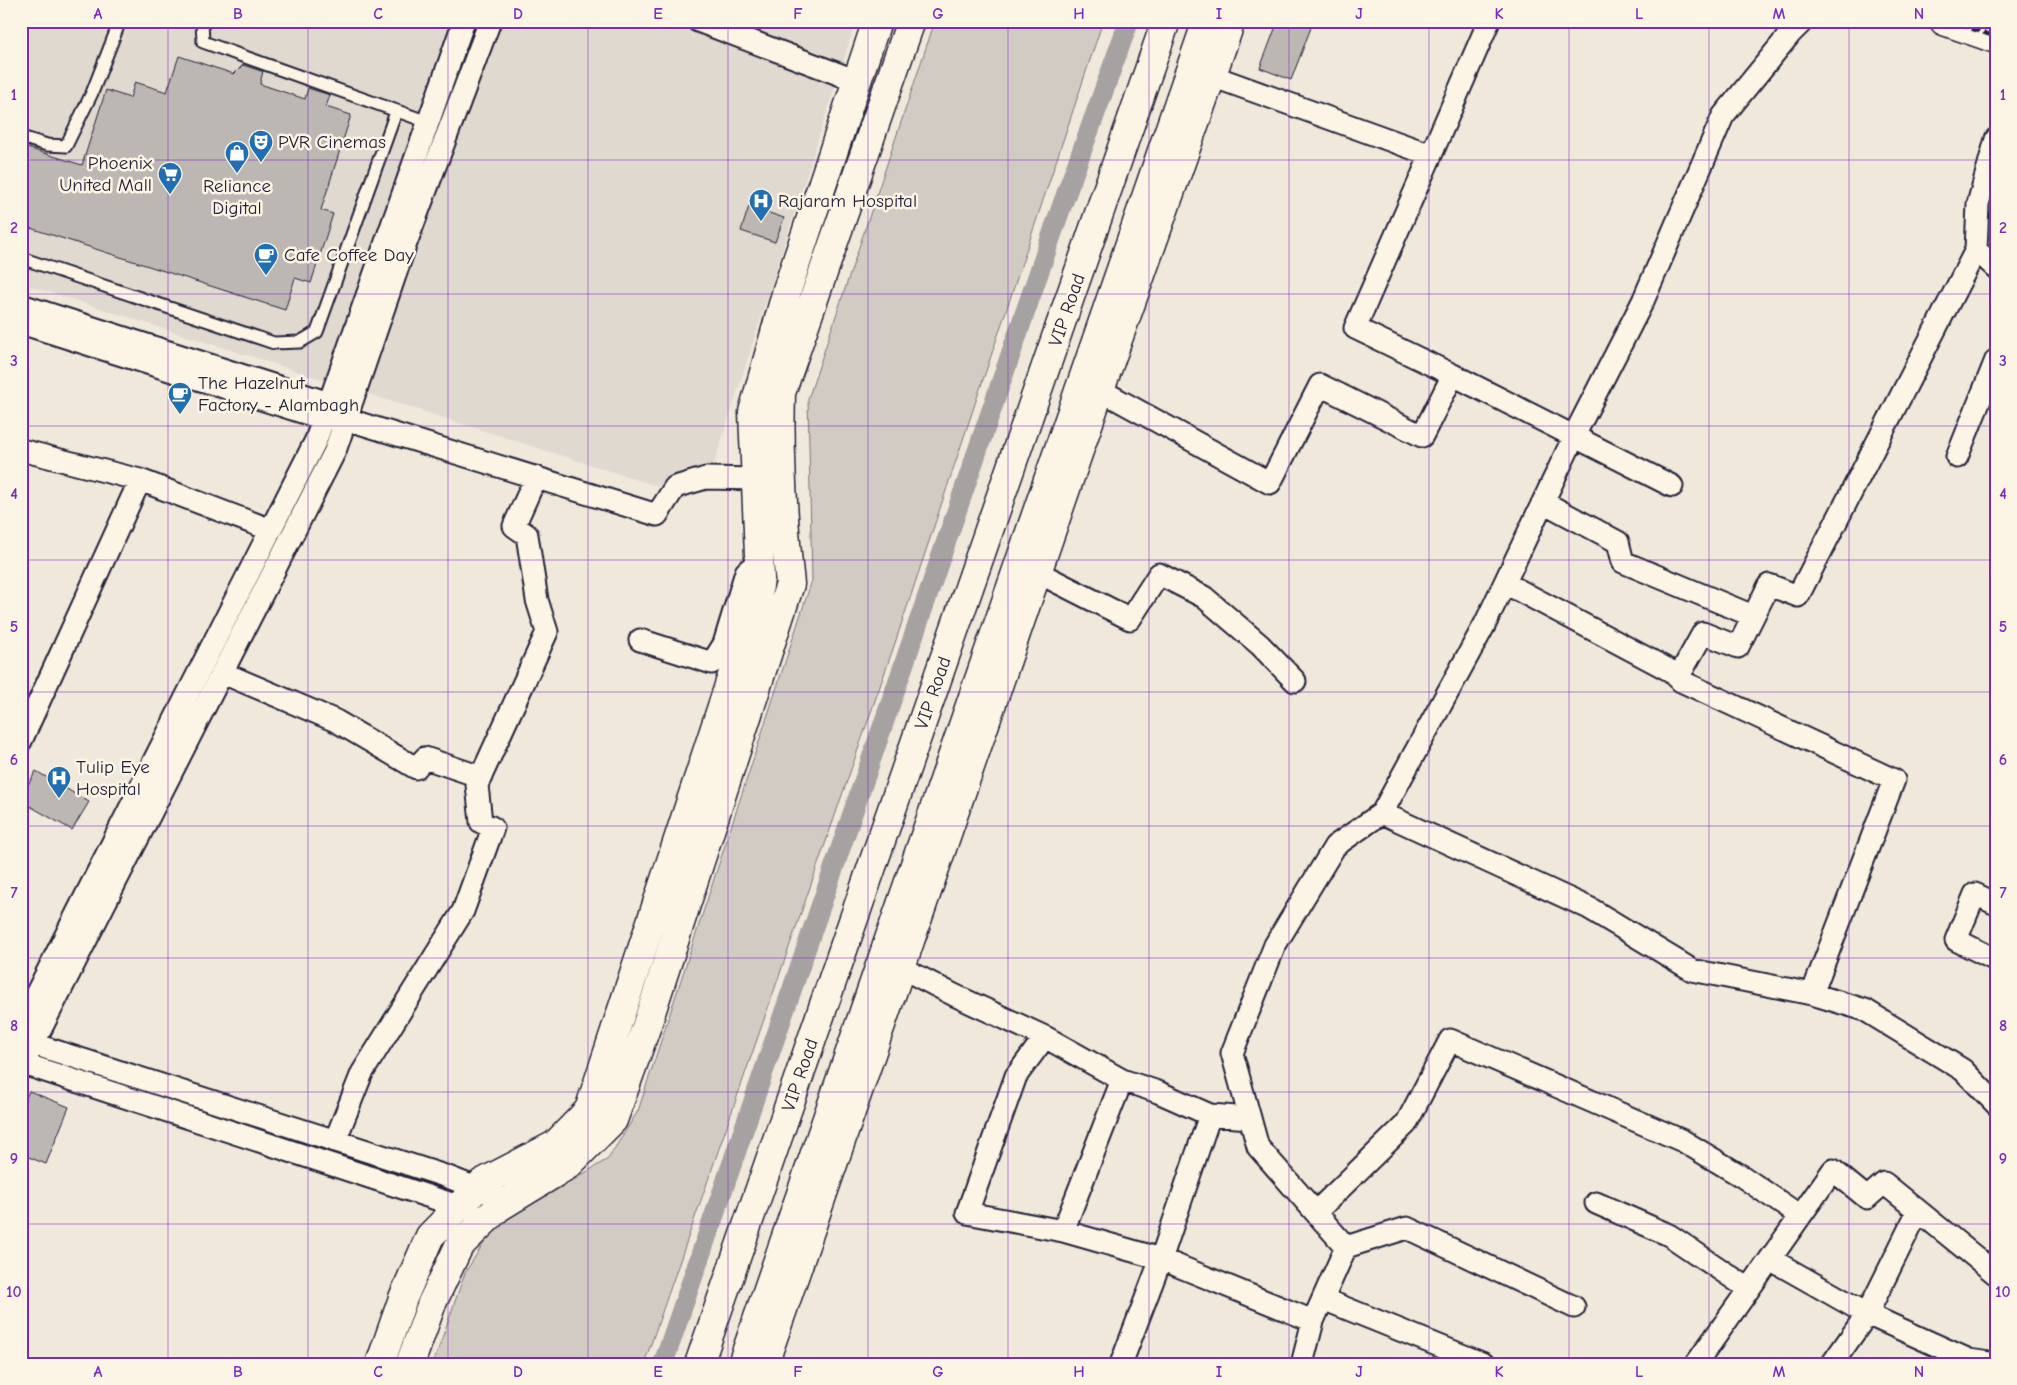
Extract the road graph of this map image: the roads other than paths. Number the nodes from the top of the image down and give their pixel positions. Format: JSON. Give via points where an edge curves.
{"nodes":[{"id":1,"x":120,"y":21,"type":"edge"},
{"id":2,"x":200,"y":21,"type":"edge"},
{"id":3,"x":464,"y":21,"type":"edge"},
{"id":4,"x":490,"y":21,"type":"edge"},
{"id":5,"x":698,"y":21,"type":"edge"},
{"id":6,"x":877,"y":21,"type":"edge"},
{"id":7,"x":911,"y":21,"type":"edge"},
{"id":8,"x":1166,"y":21,"type":"edge"},
{"id":9,"x":1207,"y":21,"type":"edge"},
{"id":10,"x":1231,"y":21,"type":"edge"},
{"id":11,"x":1489,"y":21,"type":"edge"},
{"id":12,"x":1803,"y":21,"type":"edge"},
{"id":13,"x":1944,"y":21,"type":"edge"},
{"id":14,"x":1996,"y":38,"type":"edge"},
{"id":15,"x":1212,"y":76,"type":"junction"},
{"id":16,"x":857,"y":81,"type":"junction"},
{"id":17,"x":396,"y":112,"type":"junction"},
{"id":18,"x":428,"y":122,"type":"junction"},
{"id":19,"x":21,"y":138,"type":"edge"},
{"id":20,"x":1996,"y":139,"type":"edge"},
{"id":21,"x":1431,"y":155,"type":"junction"},
{"id":22,"x":1976,"y":250,"type":"junction"},
{"id":23,"x":21,"y":258,"type":"edge"},
{"id":24,"x":1996,"y":268,"type":"edge"},
{"id":25,"x":21,"y":304,"type":"edge"},
{"id":26,"x":21,"y":323,"type":"edge"},
{"id":27,"x":1996,"y":360,"type":"edge"},
{"id":28,"x":1453,"y":375,"type":"junction"},
{"id":29,"x":1100,"y":390,"type":"junction"},
{"id":30,"x":327,"y":411,"type":"junction"},
{"id":31,"x":346,"y":419,"type":"junction"},
{"id":32,"x":1574,"y":438,"type":"junction"},
{"id":33,"x":21,"y":450,"type":"edge"},
{"id":34,"x":1957,"y":457,"type":"dead end"},
{"id":35,"x":536,"y":477,"type":"junction"},
{"id":36,"x":140,"y":480,"type":"junction"},
{"id":37,"x":756,"y":480,"type":"junction"},
{"id":38,"x":1672,"y":486,"type":"dead end"},
{"id":39,"x":1543,"y":502,"type":"junction"},
{"id":40,"x":271,"y":530,"type":"junction"},
{"id":41,"x":771,"y":533,"type":"junction"},
{"id":42,"x":759,"y":561,"type":"junction"},
{"id":43,"x":1037,"y":572,"type":"junction"},
{"id":44,"x":1505,"y":583,"type":"junction"},
{"id":45,"x":1752,"y":616,"type":"junction"},
{"id":46,"x":640,"y":640,"type":"dead end"},
{"id":47,"x":995,"y":663,"type":"junction"},
{"id":48,"x":223,"y":673,"type":"junction"},
{"id":49,"x":1678,"y":678,"type":"junction"},
{"id":50,"x":1295,"y":681,"type":"dead end"},
{"id":51,"x":21,"y":741,"type":"edge"},
{"id":52,"x":481,"y":777,"type":"junction"},
{"id":53,"x":1382,"y":813,"type":"junction"},
{"id":54,"x":1996,"y":904,"type":"edge"},
{"id":55,"x":1996,"y":960,"type":"edge"},
{"id":56,"x":900,"y":967,"type":"junction"},
{"id":57,"x":1812,"y":994,"type":"junction"},
{"id":58,"x":21,"y":1024,"type":"edge"},
{"id":59,"x":1045,"y":1037,"type":"junction"},
{"id":60,"x":28,"y":1042,"type":"edge"},
{"id":61,"x":22,"y":1065,"type":"edge"},
{"id":62,"x":1122,"y":1080,"type":"junction"},
{"id":63,"x":1996,"y":1104,"type":"edge"},
{"id":64,"x":246,"y":1112,"type":"junction"},
{"id":65,"x":1210,"y":1115,"type":"junction"},
{"id":66,"x":1250,"y":1118,"type":"junction"},
{"id":67,"x":240,"y":1135,"type":"junction"},
{"id":68,"x":335,"y":1141,"type":"junction"},
{"id":69,"x":467,"y":1197,"type":"junction"},
{"id":70,"x":1596,"y":1204,"type":"dead end"},
{"id":71,"x":499,"y":1209,"type":"junction"},
{"id":72,"x":1918,"y":1211,"type":"junction"},
{"id":73,"x":1316,"y":1212,"type":"junction"},
{"id":74,"x":1800,"y":1216,"type":"junction"},
{"id":75,"x":1063,"y":1231,"type":"junction"},
{"id":76,"x":1346,"y":1247,"type":"junction"},
{"id":77,"x":1161,"y":1259,"type":"junction"},
{"id":78,"x":1770,"y":1259,"type":"junction"},
{"id":79,"x":1996,"y":1274,"type":"edge"},
{"id":80,"x":1749,"y":1289,"type":"junction"},
{"id":81,"x":1323,"y":1299,"type":"junction"},
{"id":82,"x":1574,"y":1308,"type":"dead end"},
{"id":83,"x":1867,"y":1314,"type":"junction"},
{"id":84,"x":1314,"y":1322,"type":"junction"},
{"id":85,"x":380,"y":1364,"type":"edge"},
{"id":86,"x":410,"y":1364,"type":"edge"},
{"id":87,"x":699,"y":1364,"type":"edge"},
{"id":88,"x":742,"y":1364,"type":"edge"},
{"id":89,"x":764,"y":1364,"type":"edge"},
{"id":90,"x":1121,"y":1364,"type":"edge"},
{"id":91,"x":1302,"y":1364,"type":"edge"},
{"id":92,"x":1484,"y":1364,"type":"edge"},
{"id":93,"x":1696,"y":1364,"type":"edge"},
{"id":94,"x":1832,"y":1364,"type":"edge"},
{"id":95,"x":1996,"y":1364,"type":"edge"}],
"edges":[{"from":1,"to":19,"type":"lane","via":[[92,93],[66,146]]},
{"from":2,"to":17,"type":"lane","via":[[203,42]]},
{"from":3,"to":18,"type":"street"},
{"from":4,"to":31,"type":"street","via":[[406,243]]},
{"from":5,"to":16,"type":"street"},
{"from":6,"to":16,"type":"street"},
{"from":7,"to":41,"type":"street","via":[[781,393]]},
{"from":8,"to":87,"type":"street","name":"VIP Road"},
{"from":9,"to":47,"type":"street","name":"VIP Road"},
{"from":10,"to":15,"type":"street","name":"VIP Road"},
{"from":11,"to":21,"type":"street"},
{"from":12,"to":32,"type":"street","via":[[1723,116],[1643,300]]},
{"from":13,"to":14,"type":"street"},
{"from":15,"to":21,"type":"street"},
{"from":15,"to":29,"type":"street","name":"VIP Road"},
{"from":16,"to":37,"type":"street","via":[[787,290],[753,412]]},
{"from":17,"to":18,"type":"lane"},
{"from":17,"to":23,"type":"lane","via":[[317,332],[300,342],[274,343]]},
{"from":18,"to":30,"type":"street"},
{"from":20,"to":22,"type":"street","via":[[1978,204]]},
{"from":21,"to":28,"type":"street","via":[[1355,328]]},
{"from":22,"to":24,"type":"street"},
{"from":22,"to":45,"type":"street","via":[[1798,596],[1769,585]]},
{"from":25,"to":30,"type":"street"},
{"from":26,"to":30,"type":"street"},
{"from":27,"to":34,"type":"street"},
{"from":28,"to":29,"type":"street","via":[[1422,436],[1320,385],[1270,483]]},
{"from":28,"to":32,"type":"street"},
{"from":29,"to":43,"type":"street","name":"VIP Road"},
{"from":30,"to":31,"type":"street"},
{"from":30,"to":40,"type":"street"},
{"from":31,"to":35,"type":"street"},
{"from":31,"to":48,"type":"street","via":[[335,451]]},
{"from":32,"to":38,"type":"street"},
{"from":32,"to":39,"type":"street"},
{"from":33,"to":36,"type":"street"},
{"from":35,"to":37,"type":"street","via":[[657,515],[675,487],[706,478]]},
{"from":35,"to":52,"type":"street","via":[[514,526],[527,535],[537,600],[547,632]]},
{"from":36,"to":40,"type":"street"},
{"from":36,"to":51,"type":"street"},
{"from":37,"to":41,"type":"street"},
{"from":39,"to":44,"type":"street"},
{"from":39,"to":45,"type":"street","via":[[1618,542],[1623,562]]},
{"from":40,"to":58,"type":"street"},
{"from":41,"to":42,"type":"street"},
{"from":41,"to":71,"type":"street","via":[[790,584],[646,1028],[612,1120],[568,1165]]},
{"from":42,"to":46,"type":"street","via":[[746,572],[724,644],[712,663]]},
{"from":42,"to":69,"type":"street","via":[[755,612],[590,1110],[555,1145],[482,1183]]},
{"from":43,"to":47,"type":"street","name":"VIP Road"},
{"from":43,"to":50,"type":"street","via":[[1130,620],[1159,574],[1204,597],[1260,645]]},
{"from":44,"to":49,"type":"street","via":[[1671,671]]},
{"from":44,"to":53,"type":"street"},
{"from":45,"to":49,"type":"street","via":[[1738,647],[1703,633]]},
{"from":47,"to":56,"type":"street","name":"VIP Road"},
{"from":47,"to":88,"type":"street","name":"VIP Road"},
{"from":48,"to":52,"type":"street","via":[[336,721],[416,768],[425,758]]},
{"from":48,"to":60,"type":"street"},
{"from":49,"to":57,"type":"street","via":[[1894,780]]},
{"from":52,"to":68,"type":"street","via":[[477,785],[481,822],[493,828],[463,911],[362,1073]]},
{"from":53,"to":57,"type":"street","via":[[1589,908],[1692,970]]},
{"from":53,"to":66,"type":"street","via":[[1335,846],[1275,945],[1232,1053]]},
{"from":54,"to":55,"type":"street","via":[[1975,894],[1956,940]]},
{"from":56,"to":59,"type":"street"},
{"from":56,"to":89,"type":"street","name":"VIP Road"},
{"from":57,"to":63,"type":"street","via":[[1865,1010],[1963,1070]]},
{"from":59,"to":62,"type":"street"},
{"from":59,"to":75,"type":"street","via":[[1016,1076],[967,1213]]},
{"from":60,"to":61,"type":"street"},
{"from":60,"to":64,"type":"street"},
{"from":61,"to":67,"type":"street"},
{"from":62,"to":65,"type":"street"},
{"from":62,"to":75,"type":"street"},
{"from":64,"to":67,"type":"street"},
{"from":64,"to":68,"type":"street"},
{"from":65,"to":66,"type":"street"},
{"from":65,"to":77,"type":"street"},
{"from":66,"to":73,"type":"street","via":[[1258,1147]]},
{"from":67,"to":69,"type":"street"},
{"from":68,"to":69,"type":"street","via":[[448,1176]]},
{"from":69,"to":71,"type":"street"},
{"from":69,"to":85,"type":"street","via":[[430,1236],[403,1298]]},
{"from":70,"to":80,"type":"street","via":[[1669,1235]]},
{"from":71,"to":86,"type":"street","via":[[459,1246],[432,1303]]},
{"from":72,"to":74,"type":"street","via":[[1884,1183],[1867,1198],[1833,1170]]},
{"from":72,"to":79,"type":"street"},
{"from":72,"to":83,"type":"street"},
{"from":73,"to":74,"type":"street","via":[[1406,1124],[1450,1040],[1683,1141],[1744,1177]]},
{"from":73,"to":76,"type":"street"},
{"from":74,"to":78,"type":"street"},
{"from":75,"to":77,"type":"street"},
{"from":76,"to":81,"type":"street"},
{"from":76,"to":82,"type":"street","via":[[1407,1228]]},
{"from":77,"to":84,"type":"street"},
{"from":77,"to":90,"type":"street"},
{"from":78,"to":80,"type":"street"},
{"from":78,"to":83,"type":"street"},
{"from":80,"to":93,"type":"street"},
{"from":81,"to":84,"type":"street"},
{"from":81,"to":92,"type":"street"},
{"from":83,"to":94,"type":"street"},
{"from":83,"to":95,"type":"street","via":[[1969,1360]]},
{"from":84,"to":91,"type":"street"}]}
